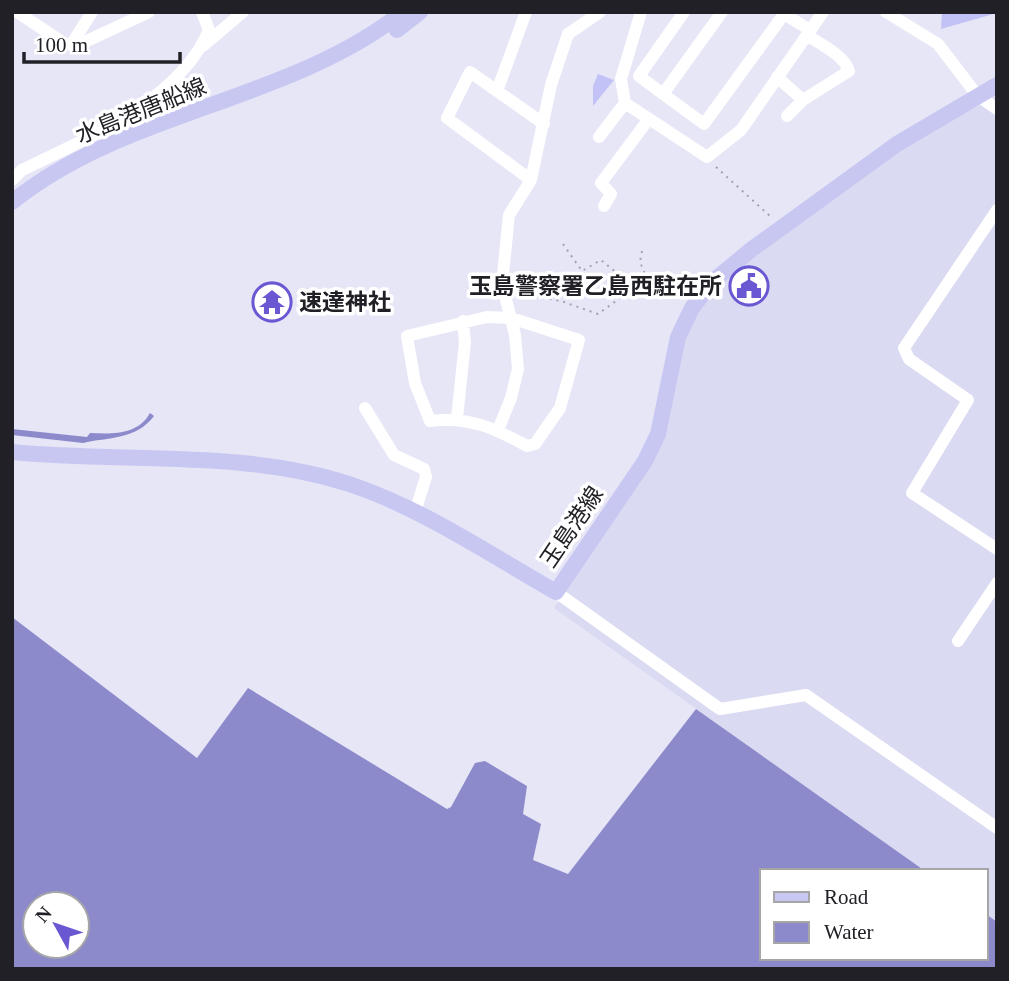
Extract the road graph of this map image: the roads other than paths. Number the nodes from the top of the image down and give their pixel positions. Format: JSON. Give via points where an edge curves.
{"nodes":[{"id":1,"x":17,"y":12,"type":"edge"},
{"id":2,"x":93,"y":12,"type":"edge"},
{"id":3,"x":149,"y":12,"type":"edge"},
{"id":4,"x":202,"y":12,"type":"edge"},
{"id":5,"x":243,"y":12,"type":"edge"},
{"id":6,"x":387,"y":12,"type":"edge"},
{"id":7,"x":403,"y":12,"type":"edge"},
{"id":8,"x":420,"y":12,"type":"edge"},
{"id":9,"x":526,"y":12,"type":"edge"},
{"id":10,"x":600,"y":12,"type":"edge"},
{"id":11,"x":641,"y":12,"type":"edge"},
{"id":12,"x":684,"y":12,"type":"edge"},
{"id":13,"x":722,"y":12,"type":"edge"},
{"id":14,"x":822,"y":12,"type":"edge"},
{"id":15,"x":886,"y":12,"type":"edge"},
{"id":16,"x":783,"y":13,"type":"edge"},
{"id":17,"x":808,"y":32,"type":"junction"},
{"id":18,"x":71,"y":45,"type":"junction"},
{"id":19,"x":201,"y":48,"type":"junction"},
{"id":20,"x":330,"y":57,"type":"junction"},
{"id":21,"x":777,"y":77,"type":"junction"},
{"id":22,"x":997,"y":85,"type":"edge"},
{"id":23,"x":497,"y":91,"type":"junction"},
{"id":24,"x":663,"y":94,"type":"junction"},
{"id":25,"x":977,"y":95,"type":"junction"},
{"id":26,"x":803,"y":100,"type":"junction"},
{"id":27,"x":625,"y":103,"type":"junction"},
{"id":28,"x":997,"y":109,"type":"edge"},
{"id":29,"x":787,"y":116,"type":"dead end"},
{"id":30,"x":648,"y":120,"type":"junction"},
{"id":31,"x":544,"y":124,"type":"junction"},
{"id":32,"x":599,"y":137,"type":"dead end"},
{"id":33,"x":15,"y":173,"type":"edge"},
{"id":34,"x":531,"y":180,"type":"junction"},
{"id":35,"x":12,"y":202,"type":"edge"},
{"id":36,"x":604,"y":206,"type":"dead end"},
{"id":37,"x":997,"y":210,"type":"edge"},
{"id":38,"x":511,"y":318,"type":"junction"},
{"id":39,"x":463,"y":321,"type":"junction"},
{"id":40,"x":365,"y":408,"type":"dead end"},
{"id":41,"x":457,"y":418,"type":"junction"},
{"id":42,"x":498,"y":430,"type":"junction"},
{"id":43,"x":12,"y":452,"type":"edge"},
{"id":44,"x":415,"y":512,"type":"junction"},
{"id":45,"x":997,"y":549,"type":"edge"},
{"id":46,"x":997,"y":583,"type":"edge"},
{"id":47,"x":555,"y":592,"type":"junction"},
{"id":48,"x":958,"y":641,"type":"dead end"},
{"id":49,"x":997,"y":828,"type":"edge"}],
"edges":[{"from":1,"to":18,"type":"street"},
{"from":2,"to":18,"type":"street"},
{"from":3,"to":18,"type":"street","via":[[80,45]]},
{"from":4,"to":19,"type":"street","via":[[209,30]]},
{"from":5,"to":19,"type":"street"},
{"from":6,"to":20,"type":"main road"},
{"from":7,"to":20,"type":"main road","name":"水島港唐船線"},
{"from":8,"to":20,"type":"main road","via":[[364,49]]},
{"from":9,"to":23,"type":"street"},
{"from":10,"to":31,"type":"street","via":[[568,34]]},
{"from":11,"to":27,"type":"street","via":[[621,79]]},
{"from":12,"to":24,"type":"street","via":[[639,76]]},
{"from":13,"to":24,"type":"street"},
{"from":14,"to":17,"type":"street"},
{"from":15,"to":25,"type":"street","via":[[938,44]]},
{"from":16,"to":17,"type":"street"},
{"from":16,"to":24,"type":"street","via":[[704,124]]},
{"from":17,"to":21,"type":"street"},
{"from":17,"to":26,"type":"street","via":[[849,71]]},
{"from":19,"to":33,"type":"street","via":[[155,94],[110,128]]},
{"from":20,"to":35,"type":"main road","name":"水島港唐船線","via":[[205,110],[111,143]]},
{"from":21,"to":26,"type":"street"},
{"from":21,"to":30,"type":"street","via":[[741,130],[707,157]]},
{"from":22,"to":25,"type":"main road","name":"玉島港線"},
{"from":23,"to":31,"type":"street"},
{"from":23,"to":34,"type":"street","via":[[470,72],[447,118]]},
{"from":25,"to":28,"type":"street"},
{"from":25,"to":47,"type":"main road","name":"玉島港線","via":[[897,144],[712,282],[678,337],[658,434],[645,461]]},
{"from":26,"to":29,"type":"street"},
{"from":27,"to":30,"type":"street"},
{"from":27,"to":32,"type":"street"},
{"from":30,"to":36,"type":"street","via":[[601,183],[611,194]]},
{"from":31,"to":34,"type":"street"},
{"from":34,"to":38,"type":"street","via":[[509,215],[502,269]]},
{"from":37,"to":45,"type":"street","via":[[905,348],[909,359],[968,400],[912,494]]},
{"from":38,"to":39,"type":"street"},
{"from":38,"to":42,"type":"street","via":[[518,369]]},
{"from":38,"to":42,"type":"street","via":[[579,340],[560,408],[542,437],[527,446]]},
{"from":39,"to":41,"type":"street"},
{"from":39,"to":41,"type":"street","via":[[407,336],[415,383],[430,421]]},
{"from":40,"to":44,"type":"street","via":[[394,455],[425,469]]},
{"from":41,"to":42,"type":"street"},
{"from":43,"to":44,"type":"main road","name":"玉島港線","via":[[302,472],[350,485]]},
{"from":44,"to":47,"type":"main road","name":"玉島港線"},
{"from":46,"to":48,"type":"street"},
{"from":47,"to":49,"type":"street","via":[[720,709],[806,695]]}]}
